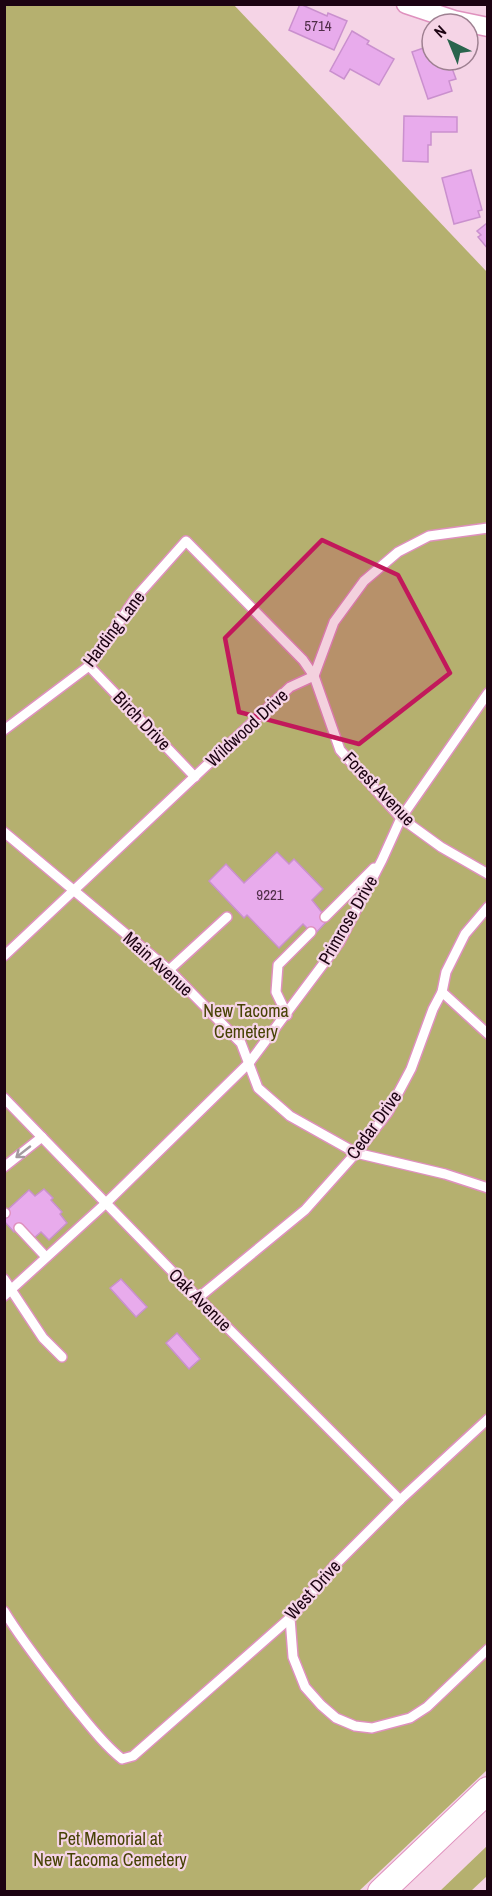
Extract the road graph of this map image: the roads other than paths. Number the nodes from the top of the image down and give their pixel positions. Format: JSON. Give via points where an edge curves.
{"nodes":[{"id":1,"x":406,"y":4,"type":"edge"},
{"id":2,"x":488,"y":27,"type":"edge"},
{"id":3,"x":488,"y":528,"type":"edge"},
{"id":4,"x":186,"y":541,"type":"joint"},
{"id":5,"x":89,"y":666,"type":"junction"},
{"id":6,"x":314,"y":676,"type":"junction"},
{"id":7,"x":488,"y":693,"type":"edge"},
{"id":8,"x":4,"y":730,"type":"edge"},
{"id":9,"x":195,"y":777,"type":"junction"},
{"id":10,"x":401,"y":818,"type":"junction"},
{"id":11,"x":4,"y":832,"type":"edge"},
{"id":12,"x":382,"y":860,"type":"junction"},
{"id":13,"x":488,"y":874,"type":"edge"},
{"id":14,"x":74,"y":891,"type":"junction"},
{"id":15,"x":488,"y":908,"type":"edge"},
{"id":16,"x":227,"y":916,"type":"dead end"},
{"id":17,"x":325,"y":917,"type":"dead end"},
{"id":18,"x":311,"y":932,"type":"dead end"},
{"id":19,"x":4,"y":956,"type":"edge"},
{"id":20,"x":169,"y":970,"type":"junction"},
{"id":21,"x":442,"y":992,"type":"junction"},
{"id":22,"x":287,"y":1014,"type":"junction"},
{"id":23,"x":488,"y":1034,"type":"edge"},
{"id":24,"x":249,"y":1063,"type":"junction"},
{"id":25,"x":5,"y":1099,"type":"edge"},
{"id":26,"x":42,"y":1137,"type":"junction"},
{"id":27,"x":356,"y":1153,"type":"junction"},
{"id":28,"x":4,"y":1167,"type":"edge"},
{"id":29,"x":488,"y":1188,"type":"edge"},
{"id":30,"x":106,"y":1203,"type":"junction"},
{"id":31,"x":19,"y":1228,"type":"dead end"},
{"id":32,"x":46,"y":1257,"type":"junction"},
{"id":33,"x":4,"y":1279,"type":"edge"},
{"id":34,"x":12,"y":1288,"type":"junction"},
{"id":35,"x":4,"y":1296,"type":"edge"},
{"id":36,"x":198,"y":1298,"type":"junction"},
{"id":37,"x":62,"y":1357,"type":"dead end"},
{"id":38,"x":488,"y":1419,"type":"edge"},
{"id":39,"x":400,"y":1500,"type":"junction"},
{"id":40,"x":4,"y":1611,"type":"edge"},
{"id":41,"x":290,"y":1618,"type":"junction"},
{"id":42,"x":488,"y":1649,"type":"edge"},
{"id":43,"x":488,"y":1790,"type":"edge"},
{"id":44,"x":488,"y":1814,"type":"edge"},
{"id":45,"x":381,"y":1892,"type":"edge"},
{"id":46,"x":405,"y":1892,"type":"edge"}],
"edges":[{"from":1,"to":2,"type":"street"},
{"from":3,"to":6,"type":"lane","via":[[429,536],[398,552],[364,581],[334,622]]},
{"from":4,"to":5,"type":"lane","name":"Harding Lane","via":[[137,596]]},
{"from":4,"to":6,"type":"lane","name":"Forest Avenue","via":[[303,660]]},
{"from":5,"to":8,"type":"lane","name":"Harding Lane"},
{"from":5,"to":9,"type":"lane","name":"Birch Drive"},
{"from":6,"to":9,"type":"lane","name":"Wildwood Drive","via":[[290,687]]},
{"from":6,"to":10,"type":"lane","name":"Forest Avenue","via":[[340,750]]},
{"from":7,"to":10,"type":"lane","name":"Primrose Drive"},
{"from":9,"to":14,"type":"lane","name":"Wildwood Drive"},
{"from":10,"to":12,"type":"lane","name":"Primrose Drive"},
{"from":10,"to":13,"type":"lane","name":"Forest Avenue"},
{"from":11,"to":14,"type":"lane","name":"Main Avenue"},
{"from":12,"to":17,"type":"lane"},
{"from":12,"to":22,"type":"lane","name":"Primrose Drive","via":[[339,943]]},
{"from":14,"to":19,"type":"lane","name":"Wildwood Drive"},
{"from":14,"to":20,"type":"lane","name":"Main Avenue"},
{"from":15,"to":21,"type":"lane","name":"Cedar Drive","via":[[465,934]]},
{"from":16,"to":20,"type":"lane"},
{"from":18,"to":22,"type":"lane","via":[[278,965],[276,992]]},
{"from":20,"to":24,"type":"lane","name":"Main Avenue","via":[[241,1043]]},
{"from":21,"to":23,"type":"lane"},
{"from":21,"to":27,"type":"lane","name":"Cedar Drive","via":[[401,1088]]},
{"from":22,"to":24,"type":"lane","name":"Primrose Drive"},
{"from":24,"to":27,"type":"lane","name":"Main Avenue","via":[[258,1088],[290,1116]]},
{"from":24,"to":30,"type":"lane","name":"Primrose Drive"},
{"from":25,"to":26,"type":"lane","name":"Oak Avenue"},
{"from":26,"to":28,"type":"lane","one_way":true},
{"from":26,"to":30,"type":"lane","name":"Oak Avenue"},
{"from":27,"to":29,"type":"lane","name":"Main Avenue"},
{"from":27,"to":36,"type":"lane","name":"Cedar Drive","via":[[305,1210]]},
{"from":30,"to":32,"type":"lane","name":"Primrose Drive"},
{"from":30,"to":36,"type":"lane","name":"Oak Avenue"},
{"from":31,"to":32,"type":"lane"},
{"from":32,"to":34,"type":"lane","name":"Primrose Drive"},
{"from":33,"to":34,"type":"lane"},
{"from":34,"to":35,"type":"lane","name":"Primrose Drive"},
{"from":34,"to":37,"type":"lane","via":[[17,1302],[43,1338]]},
{"from":36,"to":39,"type":"lane","name":"Oak Avenue"},
{"from":38,"to":39,"type":"lane","name":"West Drive"},
{"from":39,"to":41,"type":"lane","name":"West Drive","via":[[334,1565]]},
{"from":40,"to":41,"type":"lane","name":"West Drive","via":[[48,1673],[122,1759],[133,1756]]},
{"from":41,"to":42,"type":"lane","via":[[294,1657],[305,1687],[336,1718],[354,1726],[372,1728],[410,1718],[427,1707]]},
{"from":43,"to":45,"type":"street"},
{"from":44,"to":46,"type":"street"}]}
